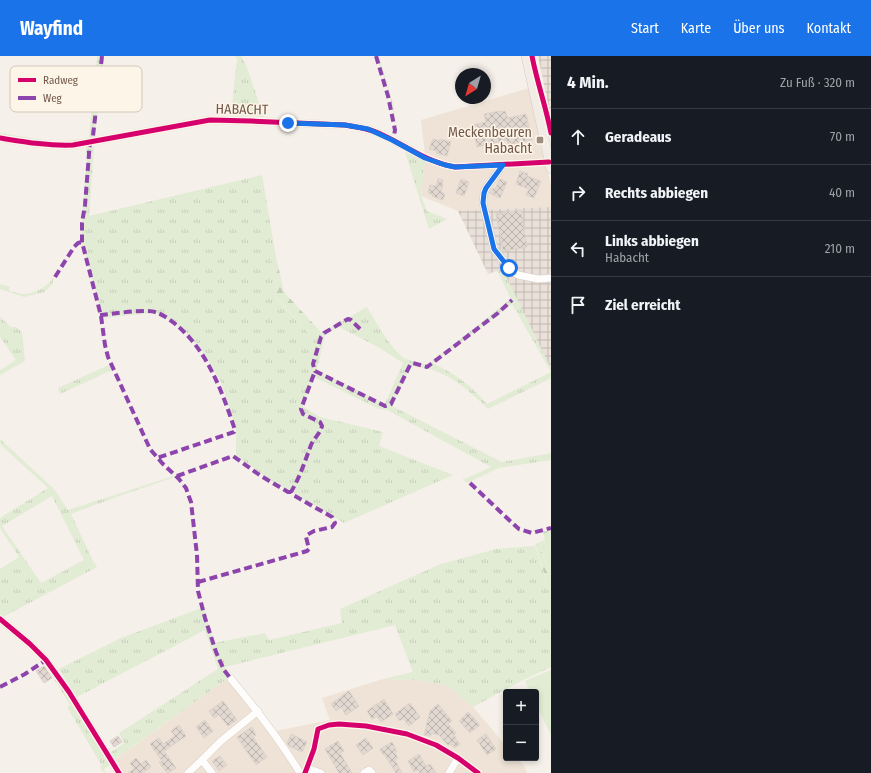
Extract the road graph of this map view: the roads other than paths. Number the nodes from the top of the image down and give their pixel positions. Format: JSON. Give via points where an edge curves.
{"nodes":[{"id":1,"x":526,"y":56,"type":"edge"},
{"id":2,"x":0,"y":138,"type":"edge"},
{"id":3,"x":550,"y":162,"type":"edge"},
{"id":4,"x":503,"y":165,"type":"junction"},
{"id":5,"x":551,"y":278,"type":"edge"},
{"id":6,"x":0,"y":619,"type":"edge"},
{"id":7,"x":231,"y":679,"type":"dead end"},
{"id":8,"x":258,"y":711,"type":"junction"},
{"id":9,"x":458,"y":758,"type":"junction"},
{"id":10,"x":202,"y":760,"type":"junction"},
{"id":11,"x":306,"y":770,"type":"edge"},
{"id":12,"x":119,"y":773,"type":"edge"},
{"id":13,"x":188,"y":773,"type":"edge"},
{"id":14,"x":212,"y":773,"type":"edge"},
{"id":15,"x":300,"y":773,"type":"edge"},
{"id":16,"x":321,"y":773,"type":"edge"},
{"id":17,"x":364,"y":773,"type":"edge"},
{"id":18,"x":372,"y":773,"type":"edge"},
{"id":19,"x":449,"y":773,"type":"edge"},
{"id":20,"x":478,"y":773,"type":"edge"}],
"edges":[{"from":1,"to":3,"type":"main road"},
{"from":2,"to":4,"type":"street","name":"HABACHT","via":[[57,146],[210,120],[345,125],[376,132],[425,158],[445,165]]},
{"from":3,"to":4,"type":"street","name":"HABACHT"},
{"from":4,"to":5,"type":"street","via":[[484,193],[483,203],[494,249],[518,276]]},
{"from":6,"to":12,"type":"street","via":[[46,660]]},
{"from":7,"to":8,"type":"street"},
{"from":8,"to":10,"type":"street"},
{"from":8,"to":15,"type":"street"},
{"from":9,"to":11,"type":"street","via":[[436,745],[406,734],[340,724],[318,729]]},
{"from":9,"to":19,"type":"street"},
{"from":9,"to":20,"type":"street"},
{"from":10,"to":13,"type":"street"},
{"from":10,"to":14,"type":"street"},
{"from":11,"to":16,"type":"street"},
{"from":17,"to":18,"type":"street","via":[[369,770]]}]}
